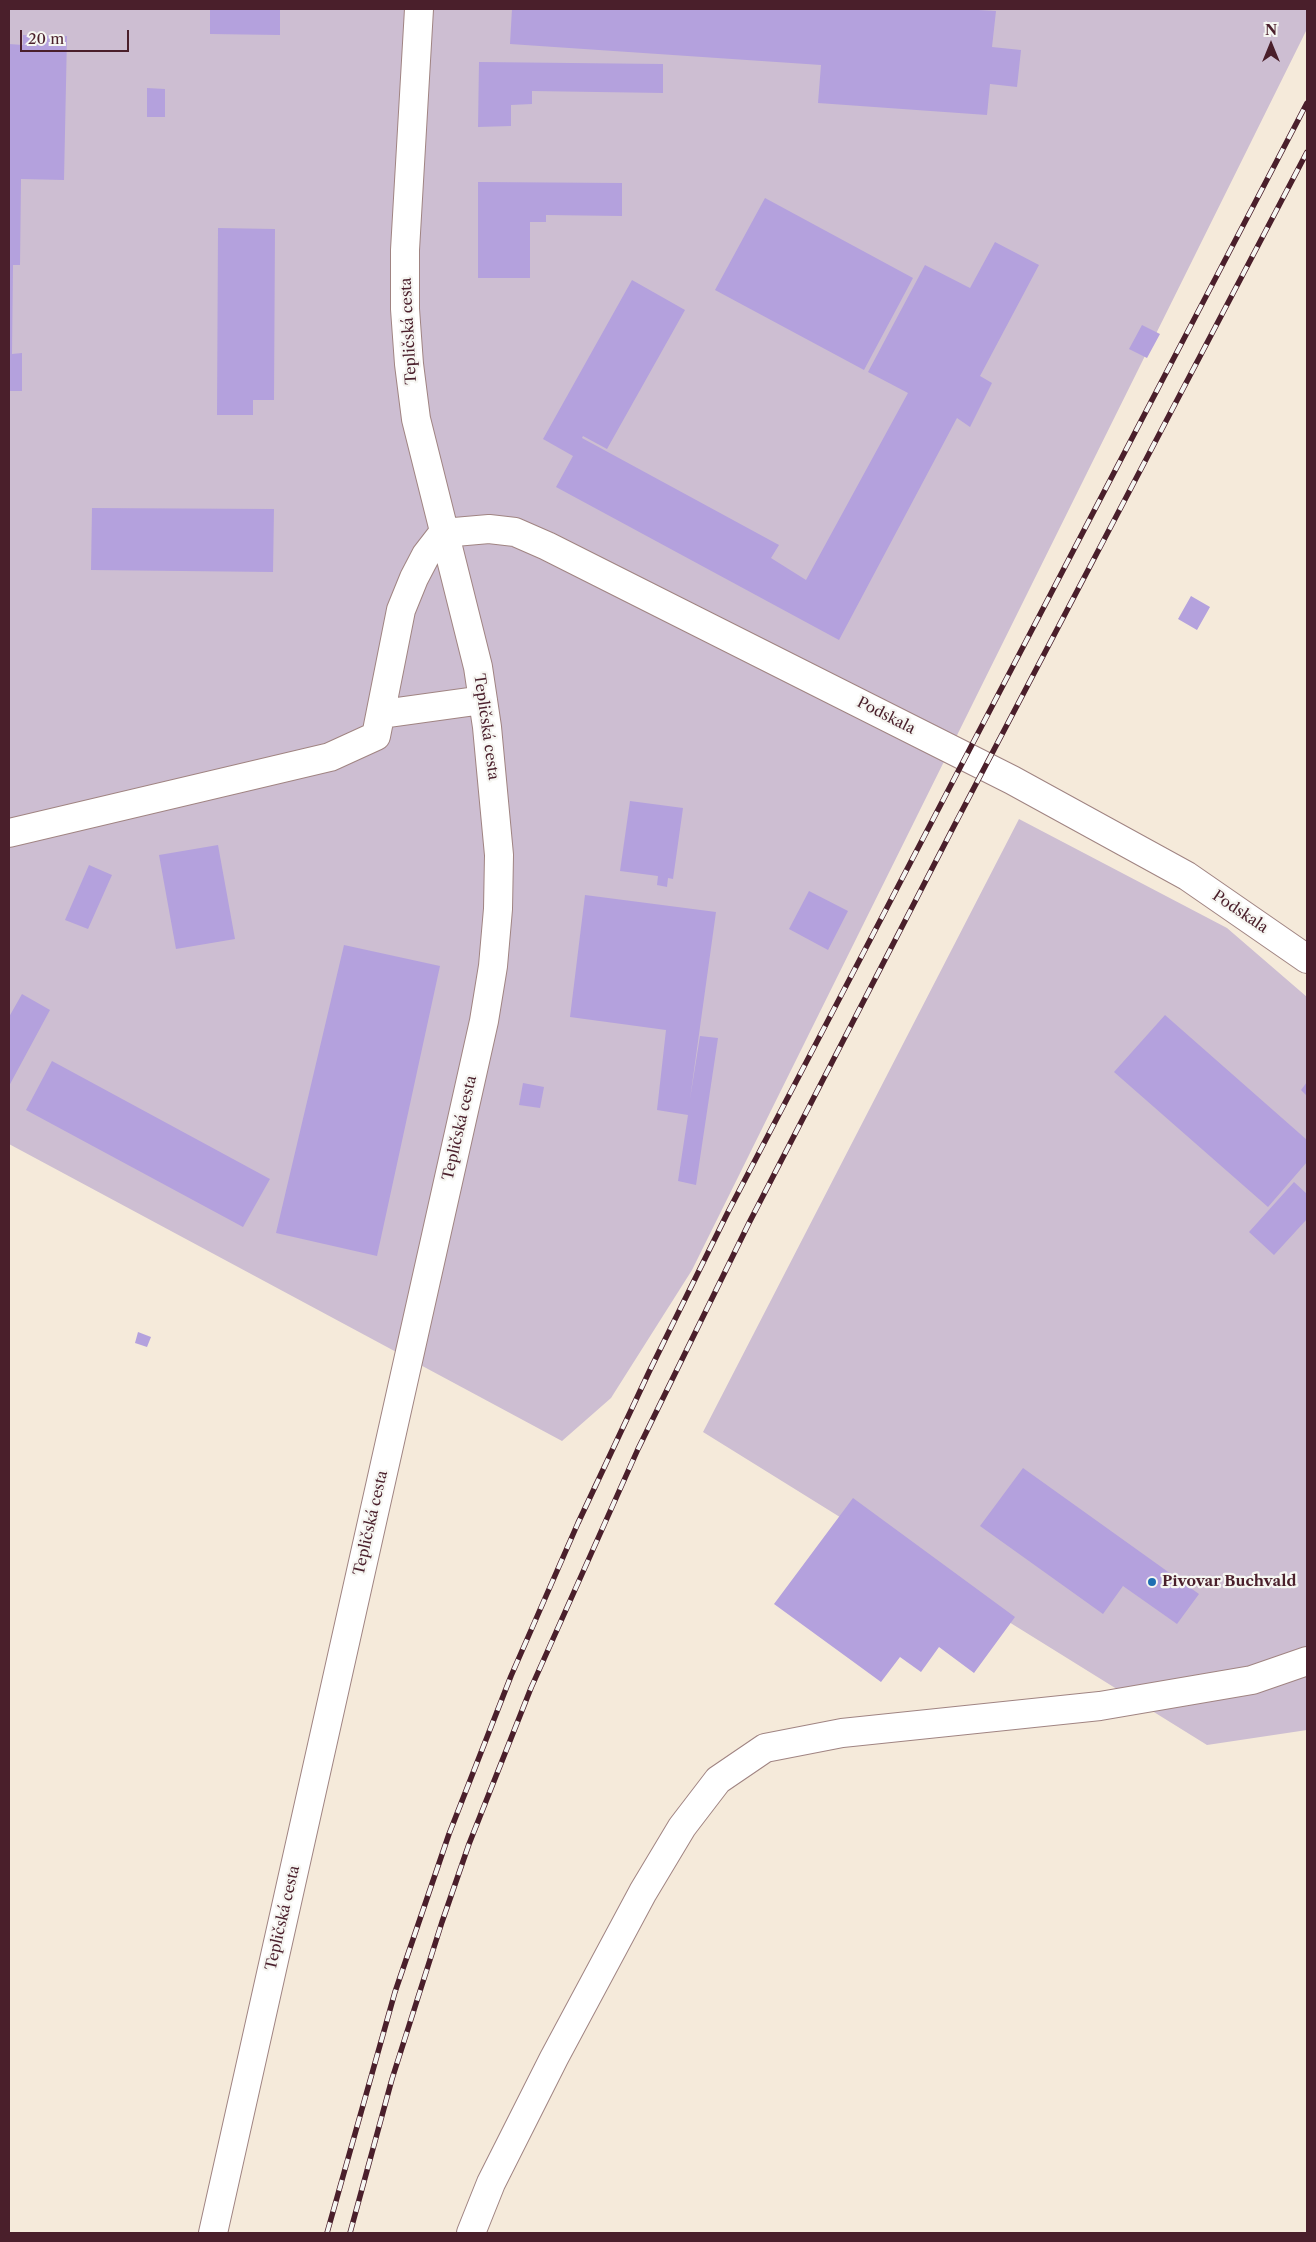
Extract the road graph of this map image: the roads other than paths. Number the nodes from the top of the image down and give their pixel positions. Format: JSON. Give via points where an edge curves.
{"nodes":[{"id":1,"x":419,"y":9,"type":"edge"},
{"id":2,"x":443,"y":533,"type":"junction"},
{"id":3,"x":483,"y":700,"type":"junction"},
{"id":4,"x":382,"y":714,"type":"junction"},
{"id":5,"x":9,"y":833,"type":"edge"},
{"id":6,"x":1307,"y":958,"type":"edge"},
{"id":7,"x":1307,"y":1661,"type":"edge"},
{"id":8,"x":213,"y":2233,"type":"edge"},
{"id":9,"x":470,"y":2233,"type":"edge"}],
"edges":[{"from":1,"to":2,"type":"street","name":"Tepličská cesta","via":[[405,250],[405,309],[416,419]]},
{"from":2,"to":3,"type":"street","name":"Tepličská cesta","via":[[478,667]]},
{"from":2,"to":4,"type":"street","via":[[426,555],[402,610]]},
{"from":2,"to":6,"type":"street","name":"Podskala","via":[[490,529],[514,532],[547,546],[1012,780],[1187,876]]},
{"from":3,"to":4,"type":"street"},
{"from":3,"to":8,"type":"street","name":"Tepličská cesta","via":[[496,800],[499,854],[493,966],[484,1021]]},
{"from":4,"to":5,"type":"street","via":[[376,736],[330,757]]},
{"from":7,"to":9,"type":"street","via":[[1252,1680],[1100,1706],[842,1733],[765,1748],[718,1780],[682,1827],[643,1892],[550,2066]]}]}
